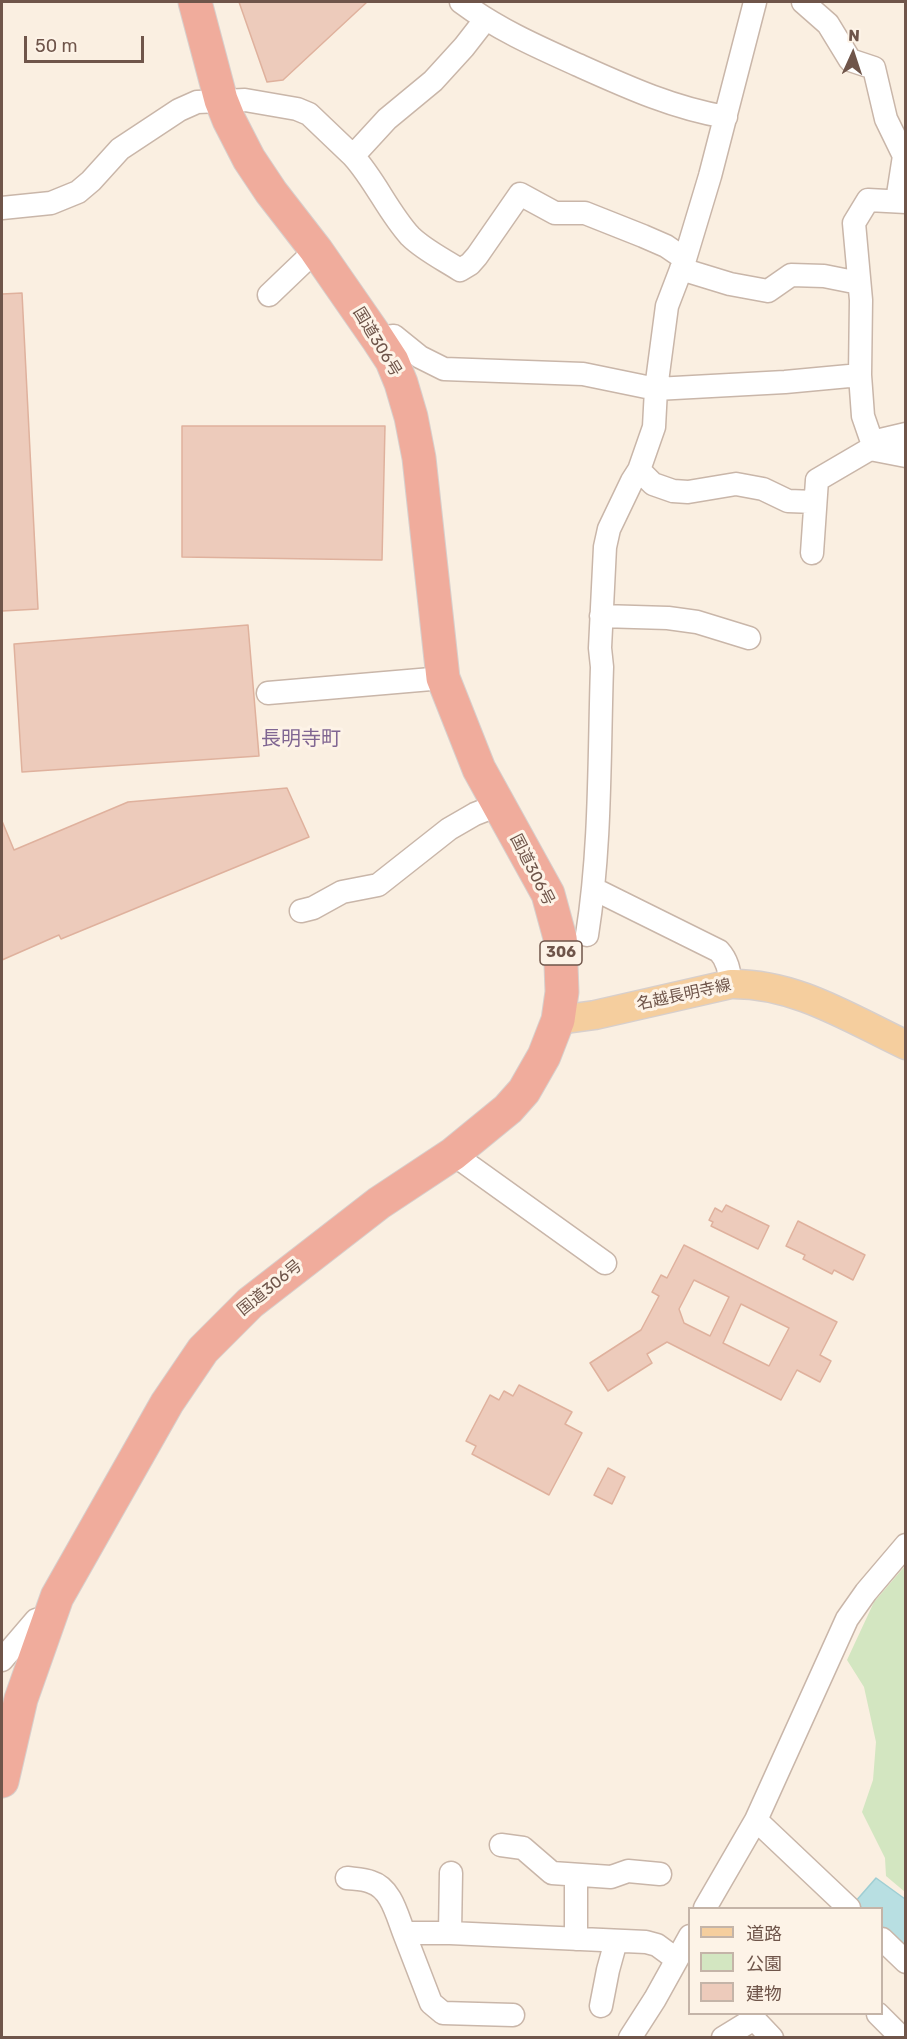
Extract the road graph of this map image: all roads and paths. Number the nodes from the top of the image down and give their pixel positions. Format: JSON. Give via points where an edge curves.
{"nodes":[{"id":1,"x":195,"y":2,"type":"edge"},
{"id":2,"x":461,"y":2,"type":"edge"},
{"id":3,"x":754,"y":2,"type":"edge"},
{"id":4,"x":803,"y":2,"type":"edge"},
{"id":5,"x":485,"y":20,"type":"junction"},
{"id":6,"x":221,"y":100,"type":"junction"},
{"id":7,"x":726,"y":117,"type":"junction"},
{"id":8,"x":353,"y":156,"type":"junction"},
{"id":9,"x":901,"y":202,"type":"edge"},
{"id":10,"x":2,"y":208,"type":"edge"},
{"id":11,"x":316,"y":250,"type":"junction"},
{"id":12,"x":683,"y":264,"type":"junction"},
{"id":13,"x":859,"y":283,"type":"junction"},
{"id":14,"x":269,"y":295,"type":"dead end"},
{"id":15,"x":377,"y":338,"type":"junction"},
{"id":16,"x":860,"y":375,"type":"junction"},
{"id":17,"x":656,"y":389,"type":"junction"},
{"id":18,"x":906,"y":434,"type":"edge"},
{"id":19,"x":871,"y":446,"type":"junction"},
{"id":20,"x":906,"y":456,"type":"edge"},
{"id":21,"x":639,"y":470,"type":"junction"},
{"id":22,"x":815,"y":502,"type":"junction"},
{"id":23,"x":812,"y":553,"type":"dead end"},
{"id":24,"x":601,"y":616,"type":"junction"},
{"id":25,"x":749,"y":638,"type":"dead end"},
{"id":26,"x":443,"y":678,"type":"junction"},
{"id":27,"x":268,"y":693,"type":"dead end"},
{"id":28,"x":498,"y":805,"type":"junction"},
{"id":29,"x":594,"y":889,"type":"junction"},
{"id":30,"x":302,"y":911,"type":"dead end"},
{"id":31,"x":587,"y":936,"type":"dead end"},
{"id":32,"x":731,"y":984,"type":"junction"},
{"id":33,"x":558,"y":1020,"type":"junction"},
{"id":34,"x":906,"y":1045,"type":"edge"},
{"id":35,"x":453,"y":1154,"type":"junction"},
{"id":36,"x":605,"y":1263,"type":"dead end"},
{"id":37,"x":906,"y":1545,"type":"edge"},
{"id":38,"x":50,"y":1616,"type":"junction"},
{"id":39,"x":2,"y":1660,"type":"edge"},
{"id":40,"x":2,"y":1781,"type":"edge"},
{"id":41,"x":756,"y":1820,"type":"junction"},
{"id":42,"x":501,"y":1845,"type":"dead end"},
{"id":43,"x":451,"y":1873,"type":"dead end"},
{"id":44,"x":660,"y":1874,"type":"dead end"},
{"id":45,"x":576,"y":1876,"type":"junction"},
{"id":46,"x":347,"y":1878,"type":"dead end"},
{"id":47,"x":706,"y":1907,"type":"edge"},
{"id":48,"x":848,"y":1907,"type":"edge"},
{"id":49,"x":404,"y":1933,"type":"junction"},
{"id":50,"x":450,"y":1933,"type":"junction"},
{"id":51,"x":576,"y":1939,"type":"junction"},
{"id":52,"x":688,"y":1939,"type":"edge"},
{"id":53,"x":883,"y":1940,"type":"edge"},
{"id":54,"x":616,"y":1941,"type":"junction"},
{"id":55,"x":676,"y":1959,"type":"junction"},
{"id":56,"x":906,"y":1962,"type":"edge"},
{"id":57,"x":601,"y":2006,"type":"dead end"},
{"id":58,"x":513,"y":2015,"type":"dead end"},
{"id":59,"x":880,"y":2015,"type":"edge"},
{"id":60,"x":759,"y":2016,"type":"edge"},
{"id":61,"x":630,"y":2037,"type":"edge"},
{"id":62,"x":723,"y":2037,"type":"edge"},
{"id":63,"x":772,"y":2037,"type":"edge"},
{"id":64,"x":902,"y":2037,"type":"edge"}],
"edges":[{"from":1,"to":6,"type":"highway","name":"国道306号","number":"306"},
{"from":2,"to":5,"type":"street"},
{"from":3,"to":7,"type":"street"},
{"from":4,"to":9,"type":"street","via":[[828,24],[850,60],[874,68],[886,119],[904,156]]},
{"from":5,"to":7,"type":"street","via":[[625,87],[692,111]]},
{"from":5,"to":8,"type":"street","via":[[433,81],[387,119]]},
{"from":6,"to":8,"type":"street","via":[[245,100],[309,114]]},
{"from":6,"to":10,"type":"street","via":[[197,102],[179,110],[120,149],[91,181],[64,199]]},
{"from":6,"to":11,"type":"highway","name":"国道306号","number":"306","via":[[249,159]]},
{"from":7,"to":12,"type":"street"},
{"from":8,"to":12,"type":"street","via":[[410,235],[460,270],[477,256],[520,194],[555,213],[585,213],[643,236],[666,246]]},
{"from":9,"to":13,"type":"street","via":[[868,200],[854,223]]},
{"from":11,"to":14,"type":"street"},
{"from":11,"to":15,"type":"highway","name":"国道306号","number":"306"},
{"from":12,"to":13,"type":"street","via":[[730,284],[768,291],[791,275]]},
{"from":12,"to":17,"type":"street","via":[[667,306]]},
{"from":13,"to":16,"type":"street"},
{"from":15,"to":17,"type":"street","via":[[394,336],[420,357],[444,369],[583,374]]},
{"from":15,"to":26,"type":"highway","name":"国道306号","number":"306","via":[[396,372],[419,458]]},
{"from":16,"to":17,"type":"street"},
{"from":16,"to":19,"type":"street","via":[[863,416]]},
{"from":17,"to":21,"type":"street","via":[[654,427]]},
{"from":18,"to":19,"type":"street"},
{"from":19,"to":20,"type":"street"},
{"from":19,"to":22,"type":"street","via":[[817,480]]},
{"from":21,"to":22,"type":"street","via":[[653,484],[673,491],[736,484],[763,489],[788,501]]},
{"from":21,"to":24,"type":"street","via":[[609,529]]},
{"from":22,"to":23,"type":"street"},
{"from":24,"to":25,"type":"street","via":[[696,622]]},
{"from":24,"to":29,"type":"street"},
{"from":26,"to":27,"type":"street"},
{"from":26,"to":28,"type":"highway","name":"国道306号","number":"306","via":[[466,740]]},
{"from":28,"to":30,"type":"street","via":[[449,828],[378,885],[342,892]]},
{"from":28,"to":33,"type":"highway","name":"国道306号","number":"306","via":[[548,894],[560,938],[562,992]]},
{"from":29,"to":31,"type":"street"},
{"from":29,"to":32,"type":"street","via":[[718,951],[725,958]]},
{"from":32,"to":33,"type":"main road","name":"名越長明寺線"},
{"from":32,"to":34,"type":"main road","name":"名越長明寺線","via":[[782,989]]},
{"from":33,"to":35,"type":"highway","name":"国道306号","number":"306","via":[[524,1091]]},
{"from":35,"to":36,"type":"street"},
{"from":35,"to":38,"type":"highway","name":"国道306号","number":"306","via":[[379,1203],[250,1303],[203,1350],[101,1516]]},
{"from":37,"to":41,"type":"street","via":[[847,1619]]},
{"from":38,"to":39,"type":"street","via":[[36,1620]]},
{"from":38,"to":40,"type":"highway","name":"国道306号","number":"306","via":[[21,1699]]},
{"from":41,"to":47,"type":"street"},
{"from":41,"to":48,"type":"street"},
{"from":42,"to":45,"type":"street","via":[[523,1848],[552,1873]]},
{"from":43,"to":50,"type":"street"},
{"from":44,"to":45,"type":"street","via":[[628,1871],[612,1877]]},
{"from":45,"to":51,"type":"street"},
{"from":46,"to":49,"type":"street","via":[[381,1886]]},
{"from":49,"to":50,"type":"street"},
{"from":49,"to":58,"type":"street","via":[[432,2003],[442,2013]]},
{"from":50,"to":51,"type":"street"},
{"from":51,"to":54,"type":"street"},
{"from":52,"to":55,"type":"street"},
{"from":53,"to":56,"type":"street"},
{"from":54,"to":55,"type":"street","via":[[657,1945]]},
{"from":54,"to":57,"type":"street"},
{"from":55,"to":61,"type":"street"},
{"from":59,"to":64,"type":"street"},
{"from":60,"to":62,"type":"street"},
{"from":60,"to":63,"type":"street"}]}
